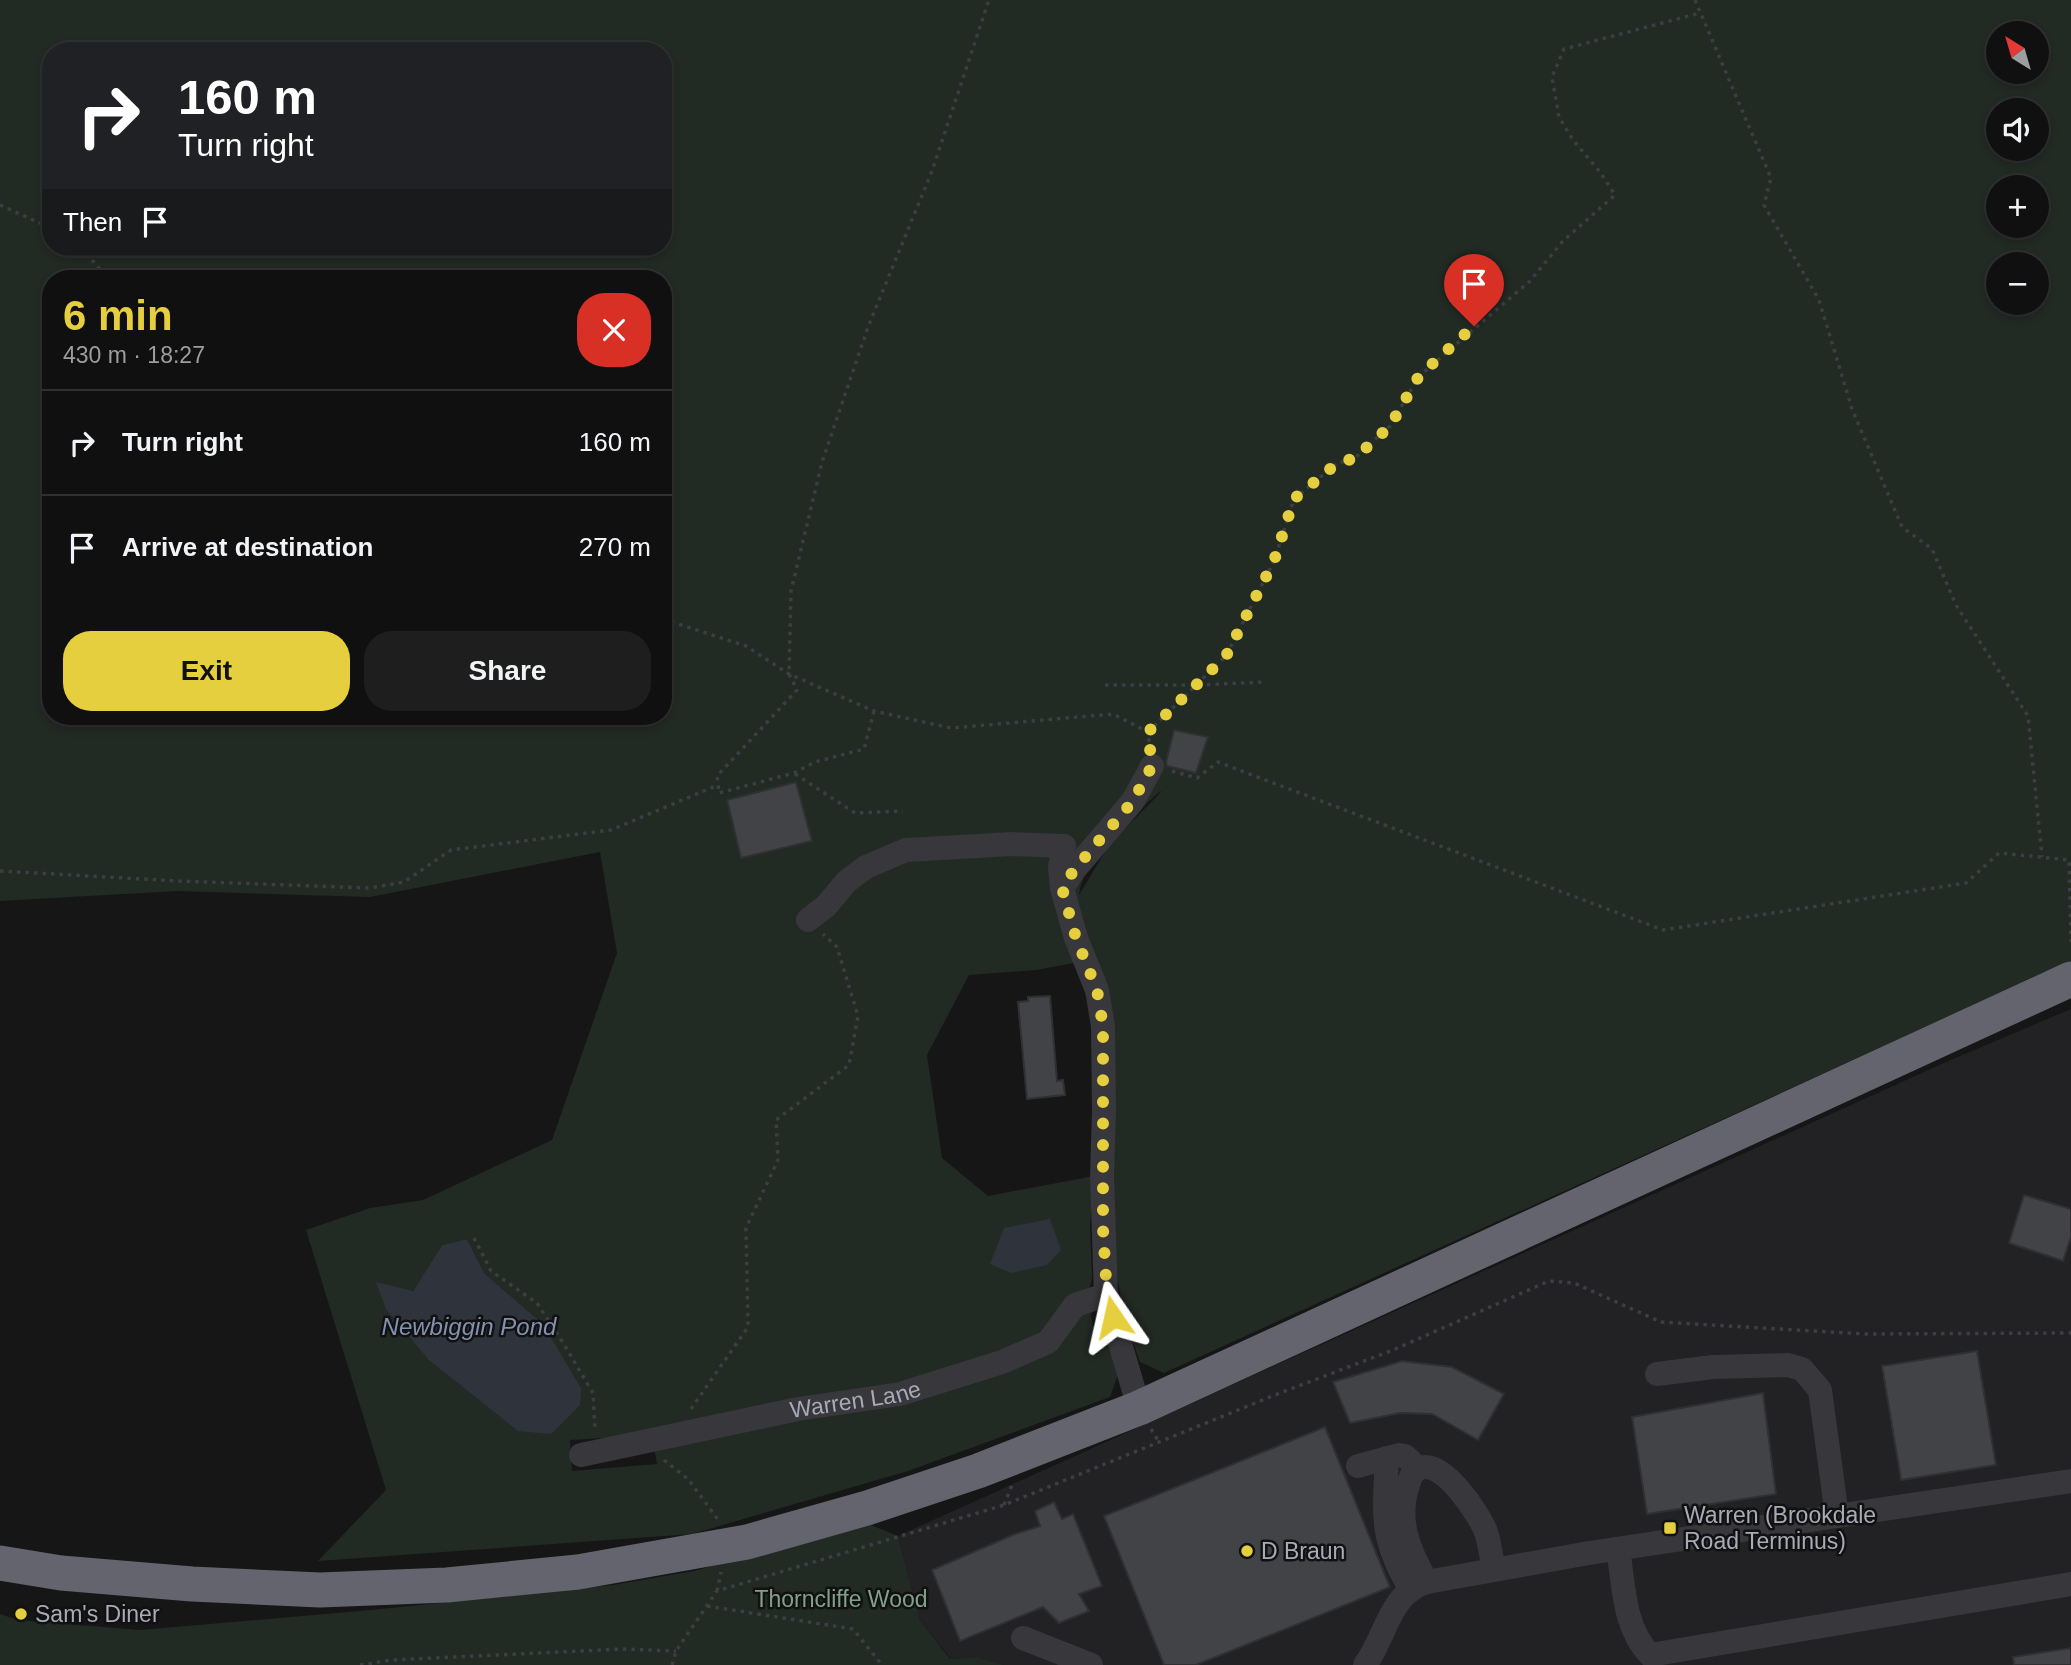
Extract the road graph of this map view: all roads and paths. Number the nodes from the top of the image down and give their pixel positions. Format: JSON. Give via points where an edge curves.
{"nodes":[{"id":1,"x":989,"y":0,"type":"edge"},
{"id":2,"x":1695,"y":0,"type":"edge"},
{"id":3,"x":1700,"y":13,"type":"junction"},
{"id":4,"x":0,"y":205,"type":"edge"},
{"id":5,"x":42,"y":224,"type":"edge"},
{"id":6,"x":89,"y":256,"type":"edge"},
{"id":7,"x":100,"y":270,"type":"edge"},
{"id":8,"x":672,"y":622,"type":"edge"},
{"id":9,"x":789,"y":674,"type":"junction"},
{"id":10,"x":1265,"y":682,"type":"dead end"},
{"id":11,"x":1105,"y":685,"type":"dead end"},
{"id":12,"x":1198,"y":685,"type":"junction"},
{"id":13,"x":874,"y":711,"type":"junction"},
{"id":14,"x":1148,"y":732,"type":"junction"},
{"id":15,"x":1152,"y":766,"type":"junction"},
{"id":16,"x":794,"y":773,"type":"junction"},
{"id":17,"x":718,"y":785,"type":"junction"},
{"id":18,"x":903,"y":811,"type":"dead end"},
{"id":19,"x":2042,"y":857,"type":"junction"},
{"id":20,"x":0,"y":871,"type":"edge"},
{"id":21,"x":1062,"y":888,"type":"junction"},
{"id":22,"x":808,"y":920,"type":"joint"},
{"id":23,"x":2071,"y":942,"type":"edge"},
{"id":24,"x":2071,"y":979,"type":"edge"},
{"id":25,"x":474,"y":1238,"type":"dead end"},
{"id":26,"x":1107,"y":1295,"type":"junction"},
{"id":27,"x":2071,"y":1333,"type":"edge"},
{"id":28,"x":1657,"y":1374,"type":"dead end"},
{"id":29,"x":1139,"y":1408,"type":"junction"},
{"id":30,"x":672,"y":1437,"type":"junction"},
{"id":31,"x":643,"y":1443,"type":"junction"},
{"id":32,"x":589,"y":1454,"type":"joint"},
{"id":33,"x":1387,"y":1458,"type":"junction"},
{"id":34,"x":1358,"y":1466,"type":"dead end"},
{"id":35,"x":1418,"y":1468,"type":"junction"},
{"id":36,"x":2071,"y":1481,"type":"edge"},
{"id":37,"x":1837,"y":1516,"type":"junction"},
{"id":38,"x":726,"y":1545,"type":"junction"},
{"id":39,"x":1618,"y":1549,"type":"junction"},
{"id":40,"x":0,"y":1563,"type":"edge"},
{"id":41,"x":1494,"y":1569,"type":"junction"},
{"id":42,"x":2071,"y":1584,"type":"edge"},
{"id":43,"x":1419,"y":1586,"type":"junction"},
{"id":44,"x":717,"y":1591,"type":"junction"},
{"id":45,"x":707,"y":1606,"type":"junction"},
{"id":46,"x":1023,"y":1638,"type":"dead end"},
{"id":47,"x":676,"y":1651,"type":"junction"},
{"id":48,"x":360,"y":1665,"type":"edge"},
{"id":49,"x":672,"y":1665,"type":"edge"},
{"id":50,"x":882,"y":1665,"type":"edge"},
{"id":51,"x":1091,"y":1665,"type":"edge"},
{"id":52,"x":1365,"y":1665,"type":"edge"}],
"edges":[{"from":1,"to":9,"type":"path","via":[[932,171],[868,327],[822,462],[791,591]]},
{"from":2,"to":3,"type":"path"},
{"from":3,"to":12,"type":"path","via":[[1564,48],[1552,77],[1559,117],[1615,195],[1563,241],[1530,281],[1419,376],[1390,426],[1355,458],[1336,464],[1294,499],[1274,561],[1226,656]]},
{"from":3,"to":19,"type":"path","via":[[1771,178],[1764,205],[1819,300],[1852,409],[1902,527],[1932,549],[1956,605],[2028,716]]},
{"from":4,"to":5,"type":"path"},
{"from":6,"to":7,"type":"path"},
{"from":8,"to":9,"type":"path","via":[[746,646]]},
{"from":9,"to":13,"type":"path"},
{"from":9,"to":17,"type":"path","via":[[797,690],[717,776]]},
{"from":10,"to":12,"type":"path"},
{"from":11,"to":12,"type":"path"},
{"from":12,"to":14,"type":"path"},
{"from":13,"to":14,"type":"path","via":[[951,728],[1113,714]]},
{"from":13,"to":16,"type":"path","via":[[864,749],[815,762]]},
{"from":14,"to":15,"type":"path"},
{"from":15,"to":19,"type":"path","via":[[1197,778],[1218,762],[1663,930],[1966,883],[1999,853]]},
{"from":15,"to":21,"type":"street","via":[[1133,801]]},
{"from":16,"to":17,"type":"path","via":[[719,793]]},
{"from":16,"to":18,"type":"path","via":[[855,813]]},
{"from":17,"to":20,"type":"path","via":[[611,831],[451,850],[404,882],[370,888]]},
{"from":19,"to":23,"type":"path","via":[[2069,860]]},
{"from":21,"to":22,"type":"street","via":[[1064,846],[906,850],[866,867]]},
{"from":21,"to":26,"type":"street","via":[[1097,990],[1103,1026],[1101,1176]]},
{"from":22,"to":30,"type":"path","via":[[837,947],[858,1016],[849,1065],[776,1120],[778,1160],[746,1228],[748,1327]]},
{"from":24,"to":29,"type":"highway"},
{"from":25,"to":32,"type":"path","via":[[491,1271],[537,1304],[593,1394]]},
{"from":26,"to":29,"type":"street"},
{"from":26,"to":30,"type":"street","name":"Warren Lane","via":[[1075,1305],[1048,1342],[1002,1362],[900,1394],[798,1409]]},
{"from":27,"to":44,"type":"path","via":[[1866,1334],[1661,1322],[1574,1283],[1549,1281],[1368,1360],[1004,1506]]},
{"from":28,"to":37,"type":"street","via":[[1713,1367],[1788,1365],[1802,1369],[1820,1390]]},
{"from":29,"to":38,"type":"highway","via":[[978,1471],[867,1508]]},
{"from":30,"to":31,"type":"street","name":"Warren Lane"},
{"from":31,"to":32,"type":"street","name":"Warren Lane"},
{"from":31,"to":38,"type":"path","via":[[688,1479],[722,1526]]},
{"from":33,"to":34,"type":"street"},
{"from":33,"to":35,"type":"street","via":[[1405,1456]]},
{"from":33,"to":43,"type":"street","via":[[1387,1539],[1398,1568]]},
{"from":35,"to":41,"type":"street","via":[[1432,1468],[1468,1500],[1486,1533]]},
{"from":35,"to":43,"type":"street","via":[[1405,1493],[1404,1524]]},
{"from":36,"to":37,"type":"street"},
{"from":37,"to":39,"type":"street"},
{"from":38,"to":40,"type":"highway","via":[[578,1572],[320,1590],[61,1573]]},
{"from":38,"to":44,"type":"path"},
{"from":39,"to":41,"type":"street"},
{"from":39,"to":42,"type":"street","via":[[1630,1626],[1650,1655]]},
{"from":41,"to":43,"type":"street"},
{"from":43,"to":52,"type":"street","via":[[1395,1605]]},
{"from":44,"to":45,"type":"path"},
{"from":45,"to":47,"type":"path"},
{"from":45,"to":50,"type":"path","via":[[853,1629]]},
{"from":46,"to":51,"type":"street"},
{"from":47,"to":48,"type":"path","via":[[622,1649]]},
{"from":47,"to":49,"type":"path"}]}
